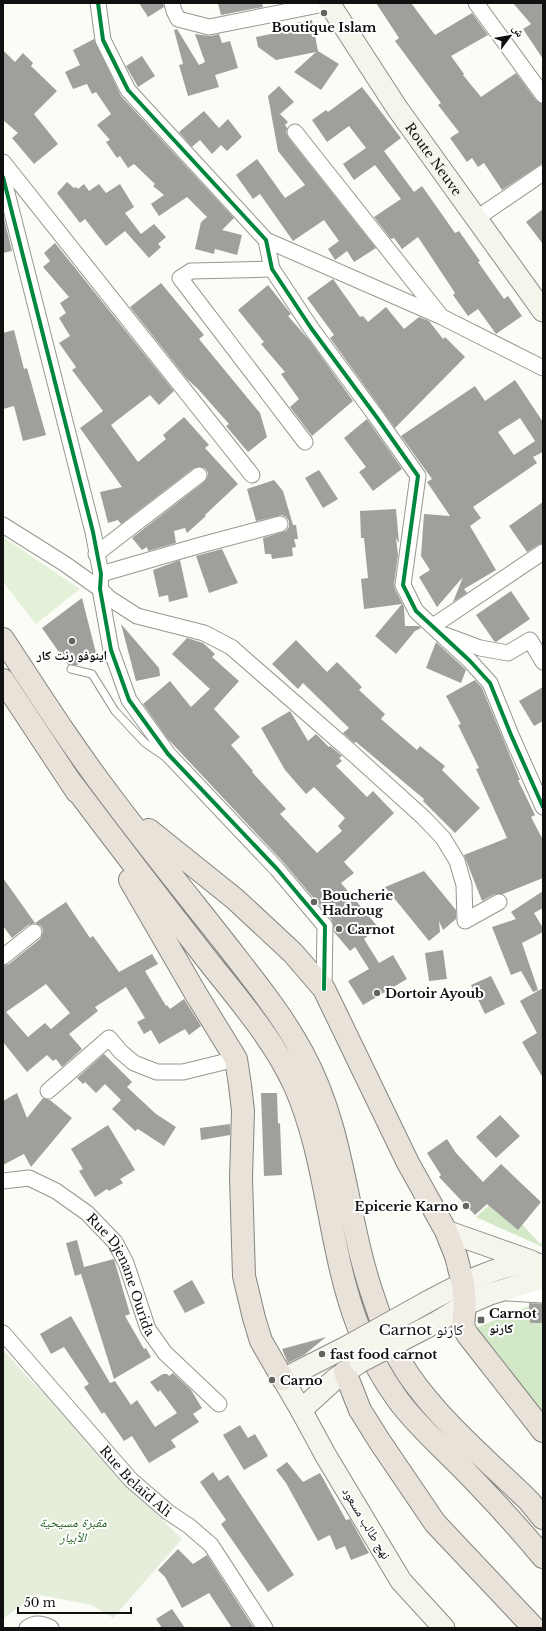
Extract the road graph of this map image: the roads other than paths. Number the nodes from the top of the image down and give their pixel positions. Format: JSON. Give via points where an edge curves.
{"nodes":[{"id":1,"x":98,"y":3,"type":"edge"},
{"id":2,"x":172,"y":3,"type":"edge"},
{"id":3,"x":329,"y":3,"type":"edge"},
{"id":4,"x":476,"y":3,"type":"edge"},
{"id":5,"x":543,"y":96,"type":"edge"},
{"id":6,"x":295,"y":132,"type":"dead end"},
{"id":7,"x":3,"y":162,"type":"edge"},
{"id":8,"x":543,"y":173,"type":"edge"},
{"id":9,"x":3,"y":177,"type":"edge"},
{"id":10,"x":477,"y":218,"type":"junction"},
{"id":11,"x":266,"y":240,"type":"junction"},
{"id":12,"x":272,"y":269,"type":"junction"},
{"id":13,"x":543,"y":311,"type":"edge"},
{"id":14,"x":442,"y":317,"type":"junction"},
{"id":15,"x":543,"y":368,"type":"edge"},
{"id":16,"x":305,"y":442,"type":"dead end"},
{"id":17,"x":199,"y":475,"type":"dead end"},
{"id":18,"x":252,"y":475,"type":"dead end"},
{"id":19,"x":280,"y":524,"type":"dead end"},
{"id":20,"x":3,"y":525,"type":"edge"},
{"id":21,"x":543,"y":552,"type":"edge"},
{"id":22,"x":96,"y":554,"type":"junction"},
{"id":23,"x":101,"y":574,"type":"junction"},
{"id":24,"x":100,"y":589,"type":"junction"},
{"id":25,"x":435,"y":629,"type":"junction"},
{"id":26,"x":3,"y":639,"type":"edge"},
{"id":27,"x":543,"y":662,"type":"edge"},
{"id":28,"x":71,"y":669,"type":"dead end"},
{"id":29,"x":3,"y":680,"type":"edge"},
{"id":30,"x":74,"y":747,"type":"junction"},
{"id":31,"x":183,"y":769,"type":"junction"},
{"id":32,"x":70,"y":781,"type":"junction"},
{"id":33,"x":543,"y":807,"type":"edge"},
{"id":34,"x":499,"y":902,"type":"dead end"},
{"id":35,"x":34,"y":932,"type":"dead end"},
{"id":36,"x":3,"y":957,"type":"edge"},
{"id":37,"x":324,"y":989,"type":"junction"},
{"id":38,"x":236,"y":1059,"type":"junction"},
{"id":39,"x":48,"y":1091,"type":"dead end"},
{"id":40,"x":3,"y":1181,"type":"edge"},
{"id":41,"x":446,"y":1231,"type":"junction"},
{"id":42,"x":540,"y":1268,"type":"edge"},
{"id":43,"x":490,"y":1294,"type":"junction"},
{"id":44,"x":464,"y":1295,"type":"junction"},
{"id":45,"x":543,"y":1296,"type":"edge"},
{"id":46,"x":431,"y":1300,"type":"junction"},
{"id":47,"x":441,"y":1320,"type":"junction"},
{"id":48,"x":3,"y":1333,"type":"edge"},
{"id":49,"x":348,"y":1358,"type":"junction"},
{"id":50,"x":283,"y":1379,"type":"junction"},
{"id":51,"x":219,"y":1404,"type":"dead end"},
{"id":52,"x":301,"y":1410,"type":"junction"},
{"id":53,"x":543,"y":1431,"type":"edge"},
{"id":54,"x":543,"y":1518,"type":"edge"},
{"id":55,"x":543,"y":1557,"type":"edge"},
{"id":56,"x":27,"y":1628,"type":"edge"},
{"id":57,"x":51,"y":1628,"type":"edge"},
{"id":58,"x":265,"y":1628,"type":"edge"},
{"id":59,"x":444,"y":1628,"type":"edge"},
{"id":60,"x":534,"y":1628,"type":"edge"}],
"edges":[{"from":1,"to":11,"type":"street","via":[[103,40],[128,90]]},
{"from":2,"to":3,"type":"street","via":[[178,19],[210,28]]},
{"from":3,"to":10,"type":"main road","name":"Route Neuve","via":[[398,108]]},
{"from":4,"to":5,"type":"street"},
{"from":6,"to":14,"type":"street"},
{"from":7,"to":18,"type":"street"},
{"from":8,"to":10,"type":"street"},
{"from":9,"to":22,"type":"street","via":[[93,532]]},
{"from":10,"to":13,"type":"main road","name":"Route Neuve"},
{"from":11,"to":12,"type":"street"},
{"from":11,"to":14,"type":"street"},
{"from":12,"to":16,"type":"street","via":[[191,271],[180,278]]},
{"from":12,"to":25,"type":"street","via":[[418,476],[403,585],[416,611]]},
{"from":14,"to":15,"type":"street"},
{"from":17,"to":22,"type":"street"},
{"from":19,"to":23,"type":"street"},
{"from":20,"to":24,"type":"street"},
{"from":21,"to":25,"type":"street"},
{"from":22,"to":23,"type":"street"},
{"from":23,"to":24,"type":"street"},
{"from":24,"to":31,"type":"street","via":[[111,650],[129,700],[160,743]]},
{"from":24,"to":34,"type":"street","via":[[109,598],[138,616],[204,633],[231,647],[424,818],[443,838],[457,861],[464,885],[465,921]]},
{"from":25,"to":27,"type":"street","via":[[480,648],[508,654],[530,640]]},
{"from":25,"to":33,"type":"street","via":[[490,683]]},
{"from":26,"to":30,"type":"highway"},
{"from":28,"to":31,"type":"lane","via":[[92,674],[114,711],[145,743]]},
{"from":29,"to":32,"type":"highway"},
{"from":30,"to":37,"type":"highway","via":[[142,824],[235,899],[293,953]]},
{"from":30,"to":54,"type":"highway","via":[[258,986],[302,1052],[329,1113],[373,1298],[407,1371],[432,1405]]},
{"from":31,"to":37,"type":"street","via":[[325,926]]},
{"from":32,"to":38,"type":"highway"},
{"from":32,"to":55,"type":"highway","via":[[270,1042],[294,1084],[309,1124],[348,1298],[359,1328],[383,1377],[413,1418],[482,1488]]},
{"from":35,"to":36,"type":"street"},
{"from":37,"to":41,"type":"highway","via":[[408,1162]]},
{"from":38,"to":39,"type":"street","via":[[183,1072],[157,1072],[134,1063],[109,1038]]},
{"from":38,"to":50,"type":"highway","via":[[243,1110],[241,1178],[244,1276],[261,1341]]},
{"from":40,"to":51,"type":"street","name":"Rue Djenane Ourida","via":[[29,1178],[56,1191],[87,1213],[116,1242],[148,1329],[165,1353]]},
{"from":41,"to":42,"type":"main road"},
{"from":41,"to":44,"type":"highway","via":[[456,1256]]},
{"from":42,"to":43,"type":"main road"},
{"from":42,"to":44,"type":"main road","via":[[516,1264],[499,1269]]},
{"from":43,"to":44,"type":"main road"},
{"from":43,"to":45,"type":"street","via":[[516,1292]]},
{"from":44,"to":46,"type":"main road"},
{"from":44,"to":47,"type":"main road"},
{"from":44,"to":53,"type":"highway","via":[[463,1326],[467,1334]]},
{"from":46,"to":47,"type":"main road"},
{"from":46,"to":49,"type":"main road","bridge":true},
{"from":47,"to":49,"type":"main road","bridge":true},
{"from":48,"to":58,"type":"street","name":"Rue Belaïd Ali","via":[[131,1480],[211,1545]]},
{"from":49,"to":50,"type":"main road","via":[[314,1379]]},
{"from":49,"to":52,"type":"main road","via":[[321,1391]]},
{"from":49,"to":60,"type":"highway","via":[[360,1410],[435,1523]]},
{"from":50,"to":52,"type":"main road","name":"نهج طالب مسعود"},
{"from":52,"to":59,"type":"main road","name":"نهج طالب مسعود","via":[[401,1581]]},
{"from":56,"to":57,"type":"street","via":[[32,1624],[44,1624]]}]}
